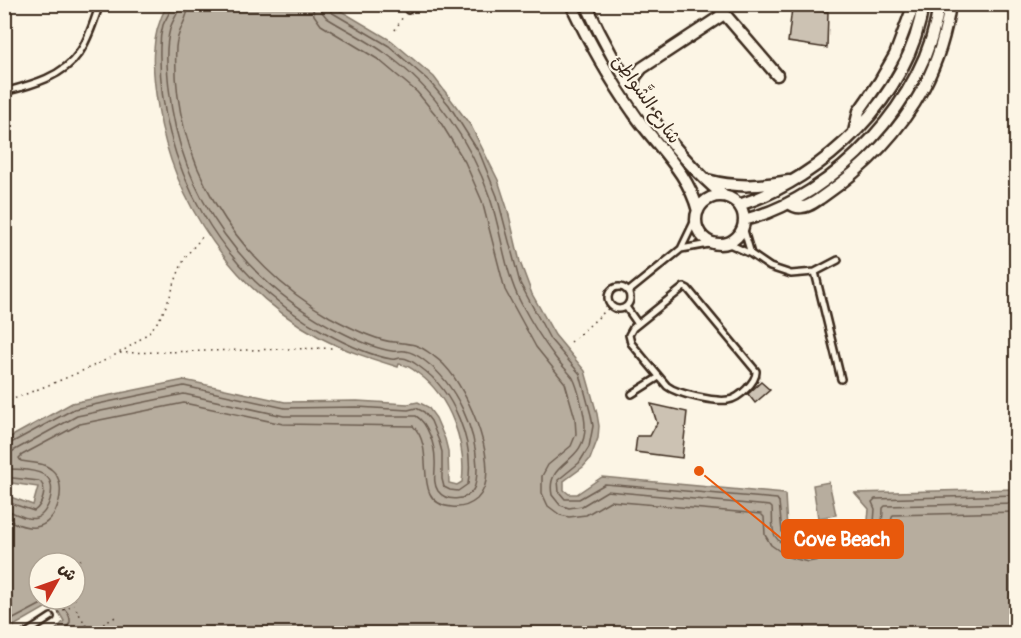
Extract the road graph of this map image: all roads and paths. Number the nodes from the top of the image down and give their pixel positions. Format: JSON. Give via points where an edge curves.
{"nodes":[{"id":1,"x":100,"y":4,"type":"edge"},
{"id":2,"x":571,"y":4,"type":"edge"},
{"id":3,"x":586,"y":4,"type":"edge"},
{"id":4,"x":716,"y":4,"type":"edge"},
{"id":5,"x":914,"y":4,"type":"edge"},
{"id":6,"x":923,"y":4,"type":"edge"},
{"id":7,"x":939,"y":4,"type":"edge"},
{"id":8,"x":950,"y":4,"type":"edge"},
{"id":9,"x":407,"y":7,"type":"edge"},
{"id":10,"x":724,"y":14,"type":"junction"},
{"id":11,"x":395,"y":30,"type":"dead end"},
{"id":12,"x":618,"y":66,"type":"junction"},
{"id":13,"x":642,"y":68,"type":"junction"},
{"id":14,"x":777,"y":75,"type":"dead end"},
{"id":15,"x":632,"y":88,"type":"junction"},
{"id":16,"x":4,"y":92,"type":"edge"},
{"id":17,"x":855,"y":132,"type":"junction"},
{"id":18,"x":705,"y":179,"type":"junction"},
{"id":19,"x":795,"y":180,"type":"junction"},
{"id":20,"x":724,"y":196,"type":"junction"},
{"id":21,"x":789,"y":203,"type":"junction"},
{"id":22,"x":739,"y":205,"type":"junction"},
{"id":23,"x":697,"y":214,"type":"junction"},
{"id":24,"x":743,"y":223,"type":"junction"},
{"id":25,"x":202,"y":237,"type":"dead end"},
{"id":26,"x":715,"y":243,"type":"junction"},
{"id":27,"x":727,"y":243,"type":"junction"},
{"id":28,"x":681,"y":249,"type":"junction"},
{"id":29,"x":751,"y":254,"type":"junction"},
{"id":30,"x":838,"y":260,"type":"dead end"},
{"id":31,"x":815,"y":272,"type":"junction"},
{"id":32,"x":628,"y":292,"type":"junction"},
{"id":33,"x":610,"y":306,"type":"junction"},
{"id":34,"x":626,"y":307,"type":"junction"},
{"id":35,"x":638,"y":324,"type":"junction"},
{"id":36,"x":571,"y":342,"type":"dead end"},
{"id":37,"x":332,"y":348,"type":"dead end"},
{"id":38,"x":118,"y":353,"type":"junction"},
{"id":39,"x":659,"y":377,"type":"junction"},
{"id":40,"x":841,"y":379,"type":"dead end"},
{"id":41,"x":632,"y":394,"type":"dead end"},
{"id":42,"x":4,"y":403,"type":"edge"},
{"id":43,"x":61,"y":611,"type":"edge"},
{"id":44,"x":77,"y":611,"type":"edge"},
{"id":45,"x":53,"y":616,"type":"joint"},
{"id":46,"x":117,"y":616,"type":"dead end"},
{"id":47,"x":25,"y":633,"type":"edge"}],
"edges":[{"from":1,"to":16,"type":"lane","via":[[79,53],[65,68]]},
{"from":2,"to":23,"type":"street","name":"شارع الشَّواطِئ","via":[[617,89],[684,176]]},
{"from":3,"to":12,"type":"street","name":"شارع الشَّواطِئ"},
{"from":4,"to":10,"type":"street"},
{"from":5,"to":17,"type":"street","via":[[888,69],[860,111]]},
{"from":6,"to":17,"type":"street","via":[[916,36],[903,65]]},
{"from":7,"to":21,"type":"street","via":[[926,55],[882,127],[835,172]]},
{"from":8,"to":21,"type":"street","via":[[932,69],[904,117],[867,160],[832,190],[806,206]]},
{"from":9,"to":11,"type":"path"},
{"from":10,"to":13,"type":"street"},
{"from":10,"to":14,"type":"street"},
{"from":12,"to":13,"type":"street","name":"شارع الشَّواطِئ"},
{"from":12,"to":15,"type":"street","name":"شارع الشَّواطِئ"},
{"from":13,"to":15,"type":"street","name":"شارع الشَّواطِئ"},
{"from":15,"to":18,"type":"street","name":"شارع الشَّواطِئ"},
{"from":17,"to":19,"type":"street"},
{"from":18,"to":19,"type":"street","via":[[750,187]]},
{"from":18,"to":20,"type":"street","name":"شارع الشَّواطِئ"},
{"from":19,"to":22,"type":"street","via":[[772,194]]},
{"from":20,"to":22,"type":"street"},
{"from":20,"to":23,"type":"street","via":[[705,200]]},
{"from":21,"to":24,"type":"street"},
{"from":22,"to":24,"type":"street"},
{"from":23,"to":26,"type":"street","via":[[701,234]]},
{"from":23,"to":28,"type":"lane"},
{"from":24,"to":27,"type":"street","via":[[737,237]]},
{"from":24,"to":29,"type":"lane"},
{"from":25,"to":38,"type":"path","via":[[184,260],[153,328]]},
{"from":26,"to":27,"type":"street"},
{"from":26,"to":28,"type":"lane"},
{"from":27,"to":29,"type":"lane"},
{"from":28,"to":32,"type":"lane"},
{"from":29,"to":31,"type":"lane","via":[[784,273]]},
{"from":30,"to":31,"type":"lane"},
{"from":31,"to":40,"type":"lane"},
{"from":32,"to":33,"type":"lane","via":[[614,288],[607,296]]},
{"from":32,"to":34,"type":"lane"},
{"from":33,"to":34,"type":"lane"},
{"from":33,"to":36,"type":"path"},
{"from":34,"to":35,"type":"lane"},
{"from":35,"to":39,"type":"lane","via":[[630,331],[629,339]]},
{"from":35,"to":39,"type":"lane","via":[[686,288],[757,374],[734,399],[728,400],[678,393]]},
{"from":37,"to":38,"type":"path"},
{"from":38,"to":42,"type":"path"},
{"from":39,"to":41,"type":"lane"},
{"from":43,"to":45,"type":"path"},
{"from":44,"to":46,"type":"path","via":[[90,632]]},
{"from":45,"to":47,"type":"lane"}]}
